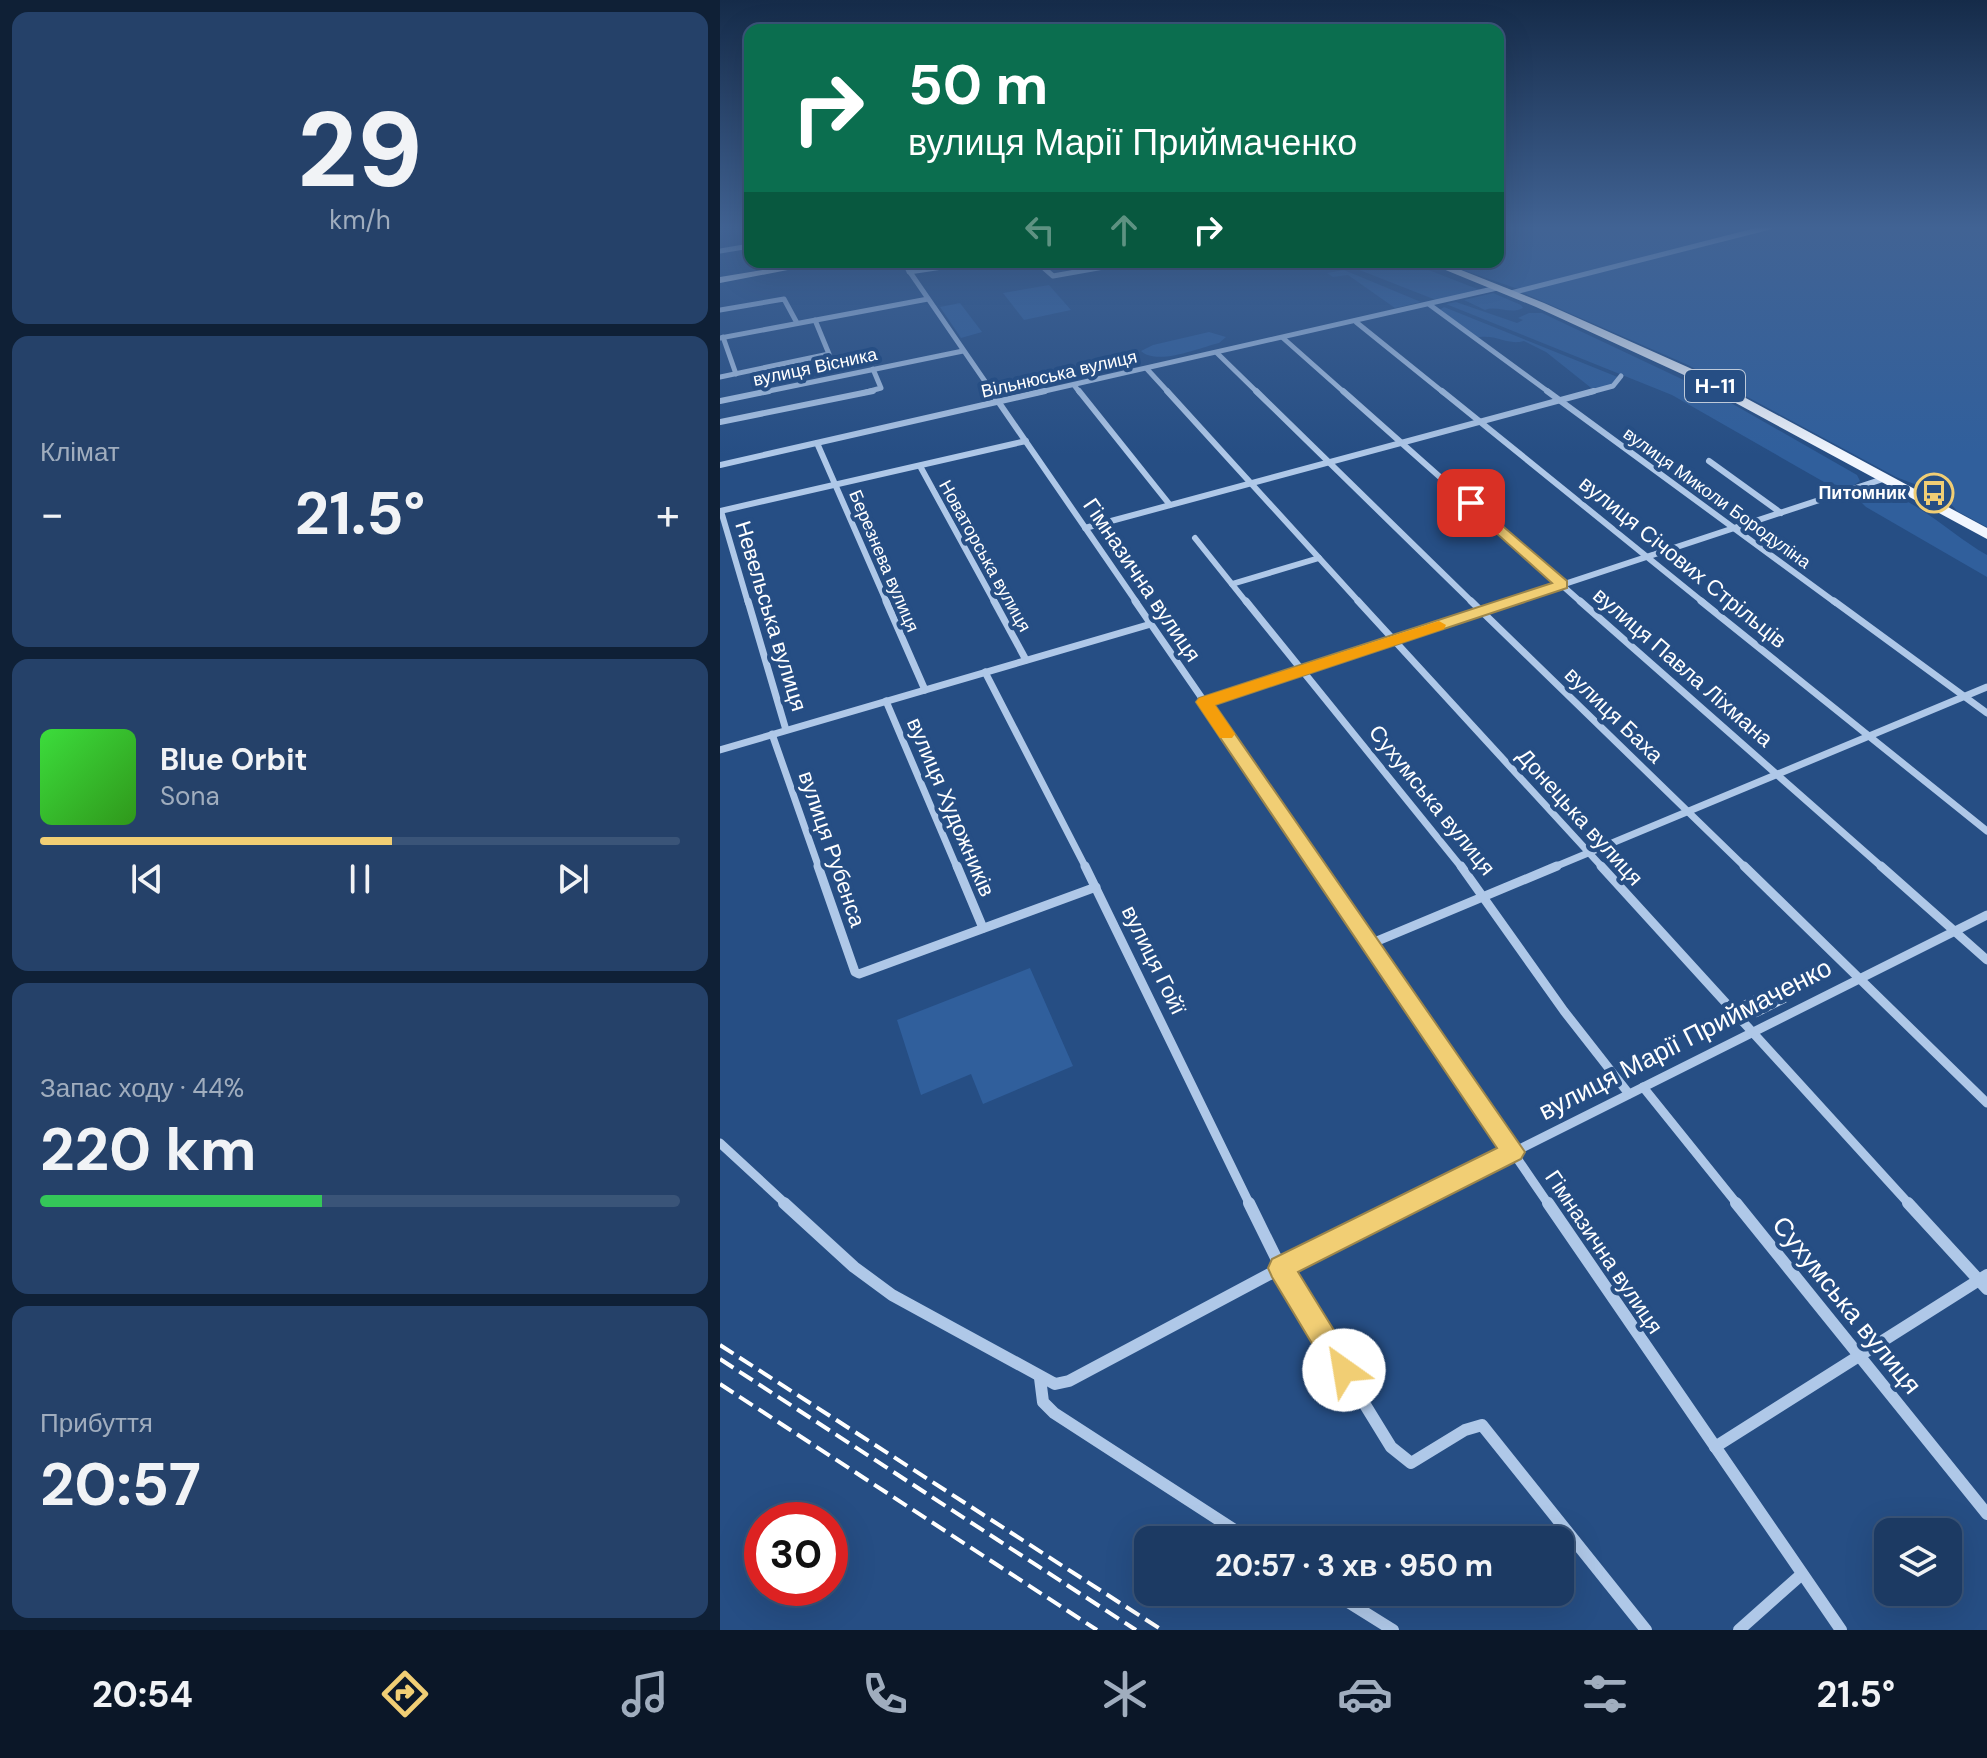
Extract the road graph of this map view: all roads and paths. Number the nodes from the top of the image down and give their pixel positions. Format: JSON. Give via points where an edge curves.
{"nodes":[{"id":1,"x":760,"y":303,"type":"edge"},
{"id":2,"x":786,"y":303,"type":"edge"},
{"id":3,"x":906,"y":303,"type":"edge"},
{"id":4,"x":931,"y":303,"type":"edge"},
{"id":5,"x":1438,"y":303,"type":"edge"},
{"id":6,"x":1534,"y":303,"type":"edge"},
{"id":7,"x":1430,"y":305,"type":"junction"},
{"id":8,"x":720,"y":310,"type":"edge"},
{"id":9,"x":815,"y":320,"type":"junction"},
{"id":10,"x":1356,"y":322,"type":"junction"},
{"id":11,"x":797,"y":323,"type":"junction"},
{"id":12,"x":722,"y":338,"type":"edge"},
{"id":13,"x":1283,"y":338,"type":"junction"},
{"id":14,"x":963,"y":351,"type":"junction"},
{"id":15,"x":1217,"y":353,"type":"junction"},
{"id":16,"x":873,"y":369,"type":"junction"},
{"id":17,"x":1147,"y":369,"type":"junction"},
{"id":18,"x":736,"y":374,"type":"junction"},
{"id":19,"x":1621,"y":376,"type":"dead end"},
{"id":20,"x":720,"y":377,"type":"edge"},
{"id":21,"x":1074,"y":385,"type":"junction"},
{"id":22,"x":1560,"y":400,"type":"junction"},
{"id":23,"x":720,"y":401,"type":"edge"},
{"id":24,"x":999,"y":402,"type":"junction"},
{"id":25,"x":720,"y":422,"type":"edge"},
{"id":26,"x":1480,"y":422,"type":"junction"},
{"id":27,"x":1026,"y":441,"type":"junction"},
{"id":28,"x":817,"y":443,"type":"junction"},
{"id":29,"x":1402,"y":443,"type":"junction"},
{"id":30,"x":1709,"y":461,"type":"dead end"},
{"id":31,"x":1329,"y":462,"type":"junction"},
{"id":32,"x":720,"y":465,"type":"edge"},
{"id":33,"x":920,"y":466,"type":"junction"},
{"id":34,"x":1886,"y":478,"type":"junction"},
{"id":35,"x":1251,"y":483,"type":"junction"},
{"id":36,"x":836,"y":485,"type":"junction"},
{"id":37,"x":1170,"y":505,"type":"junction"},
{"id":38,"x":720,"y":511,"type":"edge"},
{"id":39,"x":1781,"y":513,"type":"junction"},
{"id":40,"x":1085,"y":528,"type":"junction"},
{"id":41,"x":1734,"y":528,"type":"junction"},
{"id":42,"x":1987,"y":534,"type":"edge"},
{"id":43,"x":1195,"y":538,"type":"dead end"},
{"id":44,"x":1647,"y":557,"type":"junction"},
{"id":45,"x":1319,"y":558,"type":"junction"},
{"id":46,"x":1232,"y":584,"type":"junction"},
{"id":47,"x":1562,"y":585,"type":"junction"},
{"id":48,"x":1482,"y":611,"type":"junction"},
{"id":49,"x":1151,"y":624,"type":"junction"},
{"id":50,"x":1394,"y":640,"type":"junction"},
{"id":51,"x":1026,"y":660,"type":"junction"},
{"id":52,"x":1302,"y":670,"type":"junction"},
{"id":53,"x":985,"y":672,"type":"junction"},
{"id":54,"x":1987,"y":687,"type":"edge"},
{"id":55,"x":925,"y":690,"type":"junction"},
{"id":56,"x":1966,"y":697,"type":"junction"},
{"id":57,"x":886,"y":701,"type":"junction"},
{"id":58,"x":1205,"y":702,"type":"junction"},
{"id":59,"x":1987,"y":713,"type":"edge"},
{"id":60,"x":786,"y":730,"type":"junction"},
{"id":61,"x":772,"y":734,"type":"junction"},
{"id":62,"x":1871,"y":737,"type":"junction"},
{"id":63,"x":720,"y":750,"type":"edge"},
{"id":64,"x":1778,"y":775,"type":"junction"},
{"id":65,"x":1689,"y":812,"type":"junction"},
{"id":66,"x":1987,"y":831,"type":"edge"},
{"id":67,"x":1589,"y":853,"type":"junction"},
{"id":68,"x":1096,"y":887,"type":"junction"},
{"id":69,"x":1485,"y":896,"type":"junction"},
{"id":70,"x":1987,"y":915,"type":"edge"},
{"id":71,"x":983,"y":928,"type":"junction"},
{"id":72,"x":1954,"y":931,"type":"junction"},
{"id":73,"x":1370,"y":944,"type":"junction"},
{"id":74,"x":1987,"y":960,"type":"edge"},
{"id":75,"x":1859,"y":978,"type":"junction"},
{"id":76,"x":1753,"y":1033,"type":"junction"},
{"id":77,"x":1643,"y":1087,"type":"junction"},
{"id":78,"x":1629,"y":1094,"type":"junction"},
{"id":79,"x":1987,"y":1103,"type":"edge"},
{"id":80,"x":720,"y":1143,"type":"edge"},
{"id":81,"x":1513,"y":1152,"type":"junction"},
{"id":82,"x":1281,"y":1268,"type":"junction"},
{"id":83,"x":1984,"y":1281,"type":"edge"},
{"id":84,"x":1859,"y":1355,"type":"junction"},
{"id":85,"x":1040,"y":1378,"type":"junction"},
{"id":86,"x":1715,"y":1447,"type":"junction"},
{"id":87,"x":1987,"y":1514,"type":"edge"},
{"id":88,"x":1228,"y":1526,"type":"edge"},
{"id":89,"x":1802,"y":1574,"type":"junction"},
{"id":90,"x":1354,"y":1606,"type":"edge"},
{"id":91,"x":1393,"y":1630,"type":"edge"},
{"id":92,"x":1646,"y":1630,"type":"edge"},
{"id":93,"x":1739,"y":1630,"type":"edge"},
{"id":94,"x":1841,"y":1630,"type":"edge"}],
"edges":[{"from":1,"to":8,"type":"street"},
{"from":2,"to":11,"type":"street"},
{"from":3,"to":9,"type":"street"},
{"from":4,"to":14,"type":"street","name":"Гімназична вулиця"},
{"from":5,"to":7,"type":"street","name":"Вільнюська вулиця"},
{"from":6,"to":34,"type":"main road","number":"Н-11","via":[[1688,372]]},
{"from":7,"to":10,"type":"street","name":"Вільнюська вулиця"},
{"from":7,"to":22,"type":"street","name":"вулиця Миколи Бородуліна"},
{"from":9,"to":11,"type":"street"},
{"from":9,"to":18,"type":"street","via":[[829,354]]},
{"from":10,"to":13,"type":"street","name":"Вільнюська вулиця"},
{"from":10,"to":26,"type":"street","name":"вулиця Січових Стрільців"},
{"from":11,"to":12,"type":"street"},
{"from":12,"to":18,"type":"street"},
{"from":13,"to":15,"type":"street","name":"Вільнюська вулиця"},
{"from":13,"to":29,"type":"street","name":"вулиця Павла Ліхмана"},
{"from":14,"to":16,"type":"street","name":"вулиця Вісника"},
{"from":14,"to":24,"type":"street","name":"Гімназична вулиця"},
{"from":15,"to":17,"type":"street","name":"Вільнюська вулиця"},
{"from":15,"to":31,"type":"street","name":"вулиця Баха"},
{"from":16,"to":23,"type":"street","name":"вулиця Вісника"},
{"from":16,"to":25,"type":"street","via":[[881,388],[873,391]]},
{"from":17,"to":21,"type":"street","name":"Вільнюська вулиця"},
{"from":17,"to":35,"type":"street","name":"Донецька вулиця"},
{"from":18,"to":20,"type":"street"},
{"from":19,"to":22,"type":"street","via":[[1613,386]]},
{"from":21,"to":24,"type":"street","name":"Вільнюська вулиця"},
{"from":21,"to":37,"type":"street"},
{"from":22,"to":26,"type":"street"},
{"from":22,"to":41,"type":"street","name":"вулиця Миколи Бородуліна"},
{"from":24,"to":27,"type":"street","name":"Гімназична вулиця"},
{"from":24,"to":28,"type":"street","name":"Вільнюська вулиця"},
{"from":26,"to":29,"type":"street"},
{"from":26,"to":44,"type":"street","name":"вулиця Січових Стрільців"},
{"from":27,"to":33,"type":"street","name":"Новаторська вулиця"},
{"from":27,"to":40,"type":"street","name":"Гімназична вулиця"},
{"from":28,"to":32,"type":"street","name":"Вільнюська вулиця"},
{"from":28,"to":36,"type":"street","name":"Березнева вулиця"},
{"from":29,"to":31,"type":"street"},
{"from":29,"to":47,"type":"street","name":"вулиця Павла Ліхмана"},
{"from":30,"to":39,"type":"street"},
{"from":31,"to":35,"type":"street"},
{"from":31,"to":48,"type":"street","name":"вулиця Баха"},
{"from":33,"to":36,"type":"street","name":"Новаторська вулиця"},
{"from":33,"to":51,"type":"street","name":"Новаторська вулиця"},
{"from":34,"to":39,"type":"street"},
{"from":34,"to":42,"type":"main road","number":"Н-11"},
{"from":35,"to":37,"type":"street"},
{"from":35,"to":45,"type":"street","name":"Донецька вулиця"},
{"from":36,"to":38,"type":"street","name":"Новаторська вулиця"},
{"from":36,"to":55,"type":"street","name":"Березнева вулиця"},
{"from":37,"to":40,"type":"street"},
{"from":38,"to":60,"type":"street","name":"Невельська вулиця"},
{"from":39,"to":41,"type":"street"},
{"from":40,"to":49,"type":"street","name":"Гімназична вулиця"},
{"from":41,"to":44,"type":"street"},
{"from":41,"to":56,"type":"street","name":"вулиця Миколи Бородуліна"},
{"from":43,"to":46,"type":"street","name":"Сухумська вулиця"},
{"from":44,"to":47,"type":"street"},
{"from":44,"to":62,"type":"street","name":"вулиця Січових Стрільців"},
{"from":45,"to":46,"type":"street"},
{"from":45,"to":50,"type":"street","name":"Донецька вулиця"},
{"from":46,"to":52,"type":"street","name":"Сухумська вулиця"},
{"from":47,"to":48,"type":"street"},
{"from":47,"to":64,"type":"street","name":"вулиця Павла Ліхмана"},
{"from":48,"to":50,"type":"street"},
{"from":48,"to":65,"type":"street","name":"вулиця Баха"},
{"from":49,"to":51,"type":"street"},
{"from":49,"to":58,"type":"street","name":"Гімназична вулиця"},
{"from":50,"to":52,"type":"street"},
{"from":50,"to":67,"type":"street","name":"Донецька вулиця"},
{"from":51,"to":53,"type":"street"},
{"from":52,"to":58,"type":"street"},
{"from":52,"to":69,"type":"street","name":"Сухумська вулиця"},
{"from":53,"to":55,"type":"street"},
{"from":53,"to":68,"type":"street","name":"вулиця Гойї"},
{"from":54,"to":56,"type":"street"},
{"from":55,"to":57,"type":"street"},
{"from":56,"to":59,"type":"street","name":"вулиця Миколи Бородуліна"},
{"from":56,"to":62,"type":"street"},
{"from":57,"to":60,"type":"street"},
{"from":57,"to":71,"type":"street","name":"вулиця Художників"},
{"from":58,"to":73,"type":"street","name":"Гімназична вулиця"},
{"from":60,"to":61,"type":"street"},
{"from":61,"to":63,"type":"street"},
{"from":61,"to":71,"type":"street","name":"вулиця Рубенса","via":[[855,972]]},
{"from":62,"to":64,"type":"street"},
{"from":62,"to":66,"type":"street","name":"вулиця Січових Стрільців"},
{"from":64,"to":65,"type":"street"},
{"from":64,"to":72,"type":"street","name":"вулиця Павла Ліхмана"},
{"from":65,"to":67,"type":"street"},
{"from":65,"to":75,"type":"street","name":"вулиця Баха"},
{"from":67,"to":69,"type":"street"},
{"from":67,"to":76,"type":"street","name":"Донецька вулиця"},
{"from":68,"to":71,"type":"street"},
{"from":68,"to":82,"type":"street","name":"вулиця Гойї"},
{"from":69,"to":73,"type":"street"},
{"from":69,"to":78,"type":"street","name":"Сухумська вулиця"},
{"from":70,"to":72,"type":"street","name":"вулиця Марії Приймаченко"},
{"from":72,"to":74,"type":"street","name":"вулиця Павла Ліхмана"},
{"from":72,"to":75,"type":"street","name":"вулиця Марії Приймаченко"},
{"from":73,"to":81,"type":"street","name":"Гімназична вулиця"},
{"from":75,"to":76,"type":"street","name":"вулиця Марії Приймаченко"},
{"from":75,"to":79,"type":"street","name":"вулиця Баха"},
{"from":76,"to":77,"type":"street","name":"вулиця Марії Приймаченко"},
{"from":76,"to":83,"type":"street","name":"Донецька вулиця"},
{"from":77,"to":78,"type":"street","name":"вулиця Марії Приймаченко"},
{"from":77,"to":84,"type":"street","name":"Сухумська вулиця"},
{"from":78,"to":81,"type":"street","name":"вулиця Марії Приймаченко"},
{"from":80,"to":85,"type":"street","via":[[854,1267],[906,1303]]},
{"from":81,"to":82,"type":"street","name":"вулиця Марії Приймаченко"},
{"from":81,"to":86,"type":"street","name":"Гімназична вулиця"},
{"from":82,"to":85,"type":"street","name":"вулиця Марії Приймаченко","via":[[1069,1381],[1055,1384]]},
{"from":82,"to":92,"type":"street","via":[[1402,1458],[1411,1463],[1427,1458],[1467,1428],[1482,1425]]},
{"from":83,"to":84,"type":"street"},
{"from":84,"to":86,"type":"street"},
{"from":84,"to":87,"type":"street","name":"Сухумська вулиця"},
{"from":85,"to":88,"type":"street","via":[[1043,1402],[1054,1413]]},
{"from":86,"to":89,"type":"street","name":"Гімназична вулиця"},
{"from":89,"to":93,"type":"street"},
{"from":89,"to":94,"type":"street","name":"Гімназична вулиця"},
{"from":90,"to":91,"type":"street"}]}
